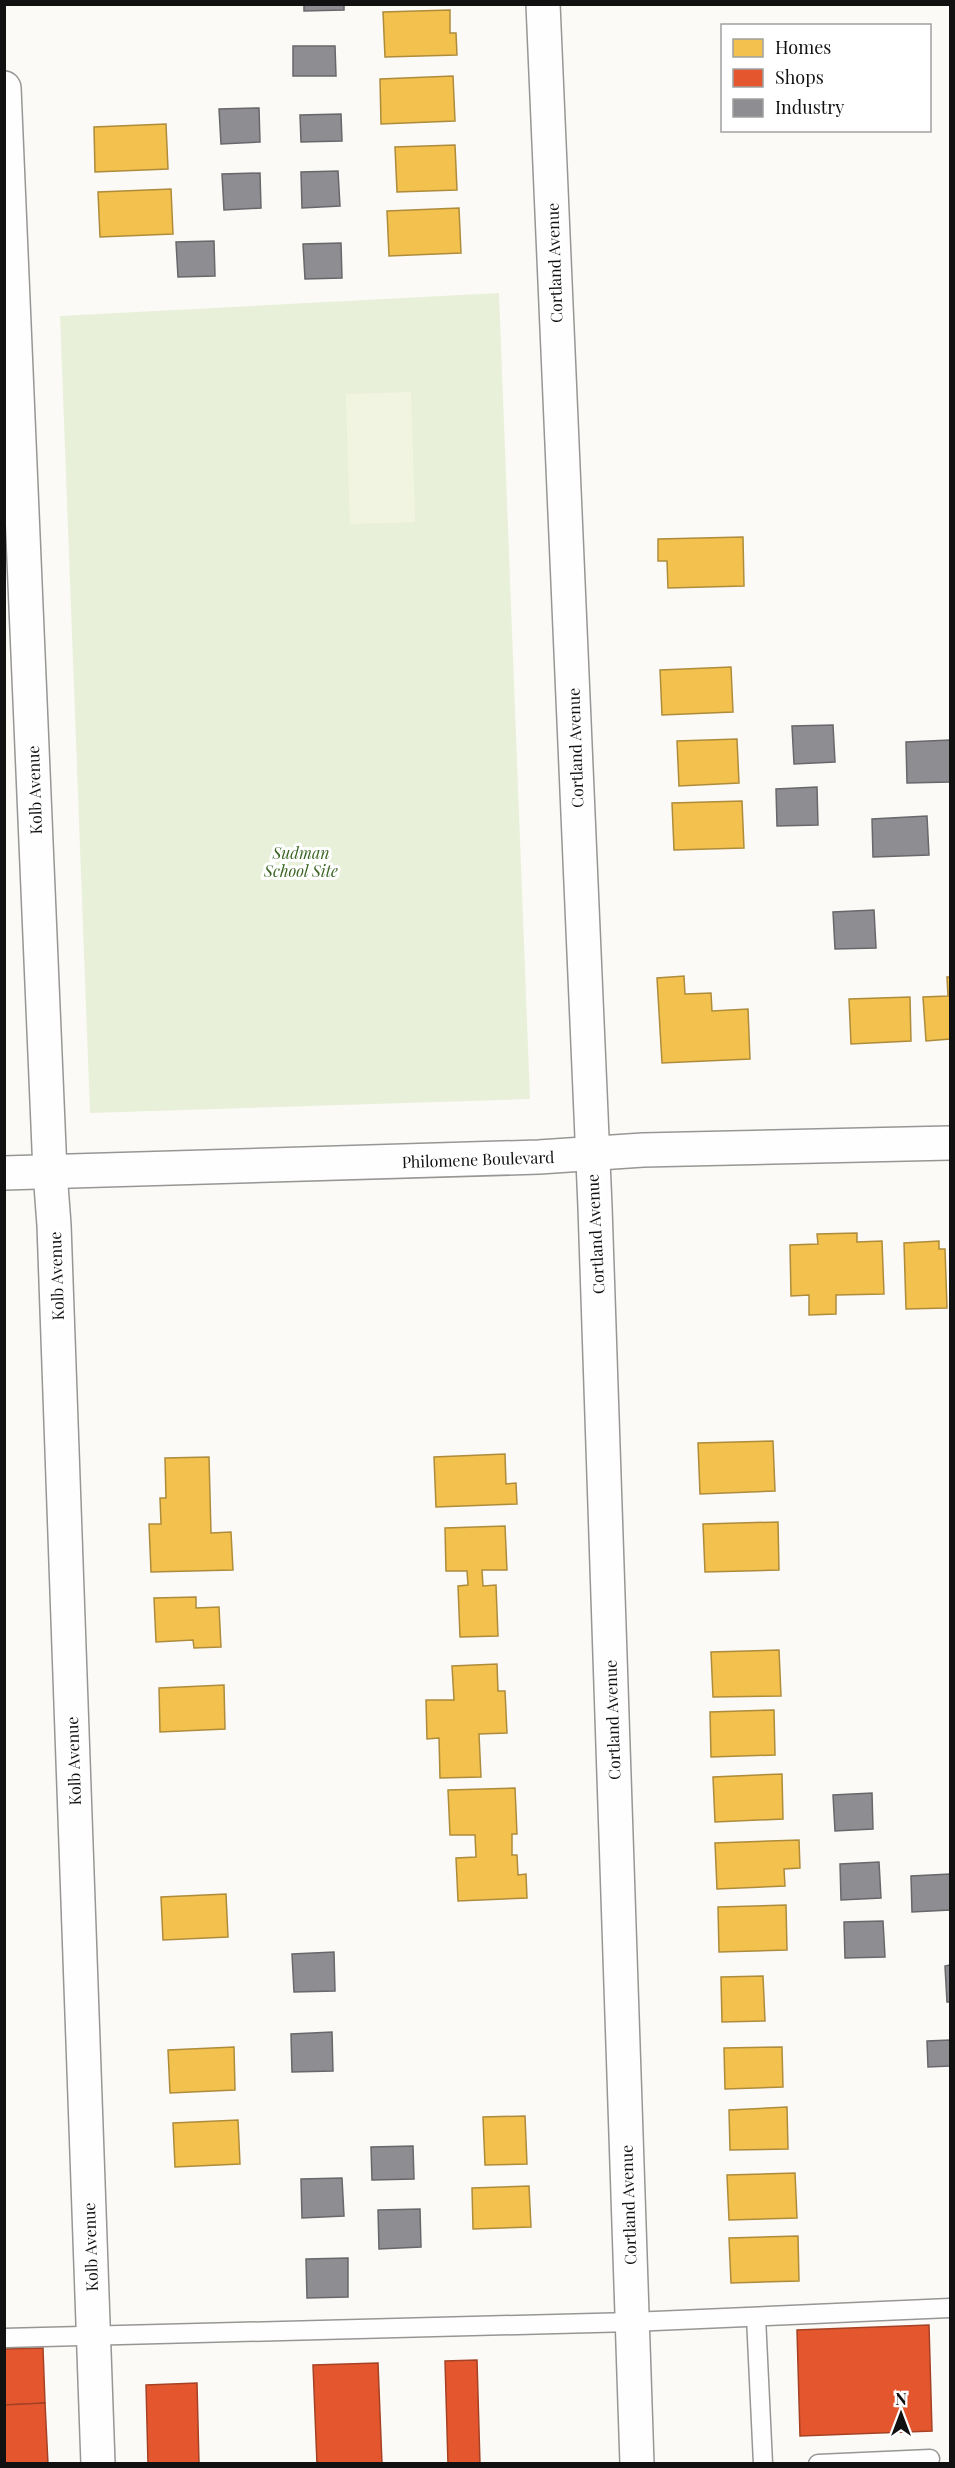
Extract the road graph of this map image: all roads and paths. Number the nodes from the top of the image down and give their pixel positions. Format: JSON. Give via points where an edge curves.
{"nodes":[{"id":1,"x":543,"y":4,"type":"edge"},
{"id":2,"x":4,"y":88,"type":"edge"},
{"id":3,"x":951,"y":1143,"type":"edge"},
{"id":4,"x":591,"y":1155,"type":"junction"},
{"id":5,"x":4,"y":1173,"type":"edge"},
{"id":6,"x":50,"y":1173,"type":"junction"},
{"id":7,"x":951,"y":2308,"type":"edge"},
{"id":8,"x":756,"y":2317,"type":"junction"},
{"id":9,"x":632,"y":2322,"type":"junction"},
{"id":10,"x":93,"y":2336,"type":"junction"},
{"id":11,"x":4,"y":2338,"type":"edge"},
{"id":12,"x":930,"y":2459,"type":"dead end"},
{"id":13,"x":876,"y":2462,"type":"edge"},
{"id":14,"x":98,"y":2463,"type":"edge"},
{"id":15,"x":637,"y":2463,"type":"edge"},
{"id":16,"x":763,"y":2463,"type":"edge"},
{"id":17,"x":818,"y":2463,"type":"edge"}],
"edges":[{"from":1,"to":4,"type":"street","name":"Cortland Avenue"},
{"from":2,"to":6,"type":"street","name":"Kolb Avenue"},
{"from":3,"to":4,"type":"street","name":"Philomene Boulevard","via":[[644,1150]]},
{"from":4,"to":6,"type":"street","name":"Philomene Boulevard"},
{"from":4,"to":9,"type":"street","name":"Cortland Avenue"},
{"from":5,"to":6,"type":"street","name":"Philomene Boulevard"},
{"from":6,"to":10,"type":"street","name":"Kolb Avenue"},
{"from":7,"to":8,"type":"lane"},
{"from":8,"to":9,"type":"lane"},
{"from":8,"to":16,"type":"lane"},
{"from":9,"to":10,"type":"lane"},
{"from":9,"to":15,"type":"street","name":"Cortland Avenue"},
{"from":10,"to":11,"type":"lane"},
{"from":10,"to":14,"type":"street","name":"Kolb Avenue"},
{"from":12,"to":13,"type":"lane"},
{"from":13,"to":17,"type":"lane"}]}
